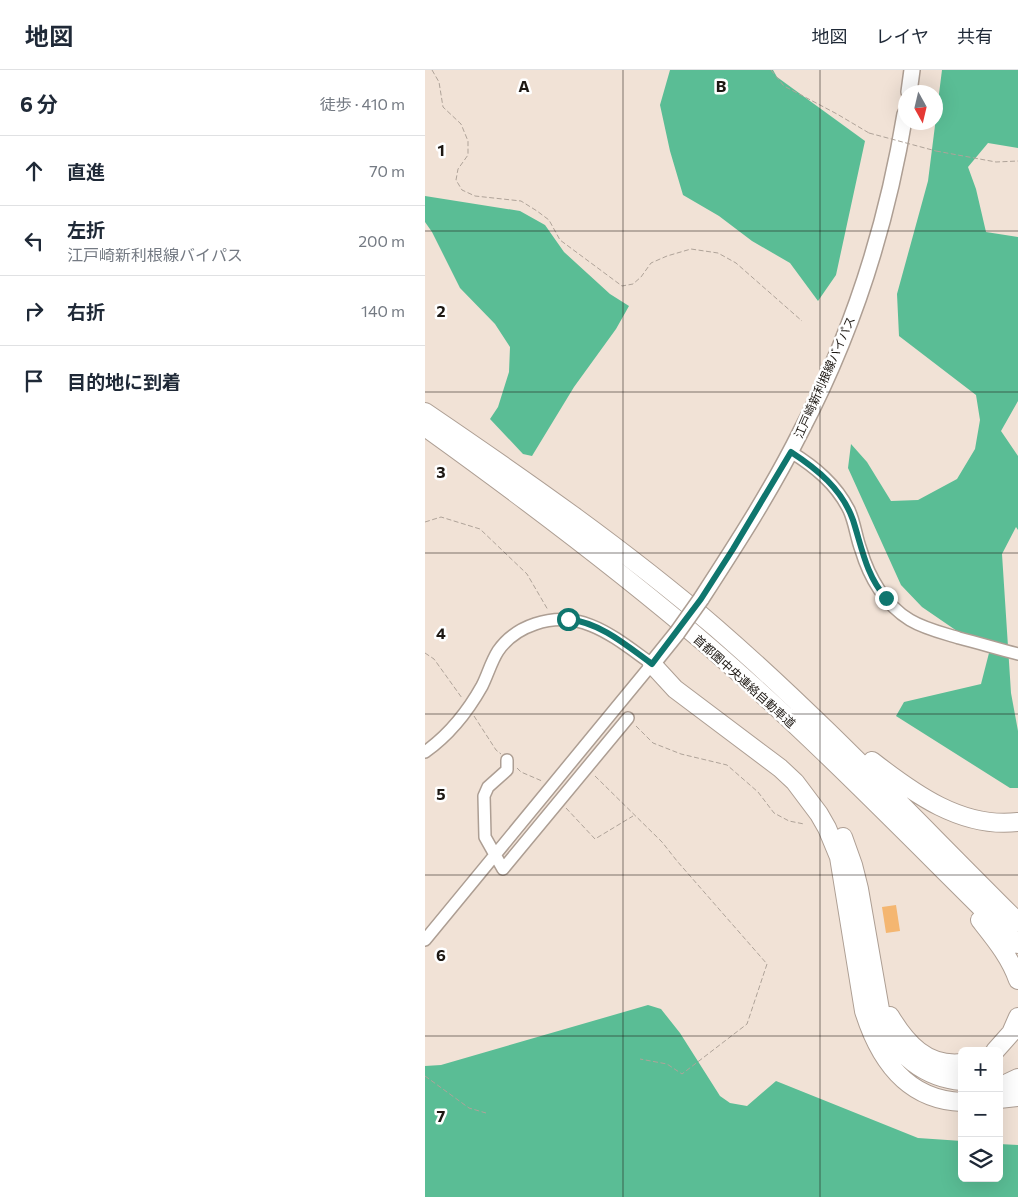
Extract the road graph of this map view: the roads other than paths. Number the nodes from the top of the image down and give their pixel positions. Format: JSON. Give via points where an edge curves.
{"nodes":[{"id":1,"x":912,"y":70,"type":"edge"},
{"id":2,"x":910,"y":85,"type":"edge"},
{"id":3,"x":902,"y":130,"type":"edge"},
{"id":4,"x":425,"y":412,"type":"edge"},
{"id":5,"x":425,"y":427,"type":"edge"},
{"id":6,"x":791,"y":452,"type":"junction"},
{"id":7,"x":1018,"y":654,"type":"edge"},
{"id":8,"x":652,"y":664,"type":"junction"},
{"id":9,"x":802,"y":706,"type":"junction"},
{"id":10,"x":628,"y":718,"type":"road end"},
{"id":11,"x":425,"y":752,"type":"edge"},
{"id":12,"x":507,"y":760,"type":"road end"},
{"id":13,"x":1018,"y":822,"type":"edge"},
{"id":14,"x":921,"y":849,"type":"junction"},
{"id":15,"x":495,"y":856,"type":"junction"},
{"id":16,"x":1018,"y":922,"type":"edge"},
{"id":17,"x":425,"y":940,"type":"edge"},
{"id":18,"x":1018,"y":944,"type":"edge"},
{"id":19,"x":867,"y":979,"type":"junction"},
{"id":20,"x":1018,"y":980,"type":"edge"},
{"id":21,"x":1018,"y":1017,"type":"edge"},
{"id":22,"x":999,"y":1047,"type":"edge"},
{"id":23,"x":958,"y":1063,"type":"edge"},
{"id":24,"x":1018,"y":1067,"type":"edge"},
{"id":25,"x":1003,"y":1073,"type":"edge"},
{"id":26,"x":1018,"y":1078,"type":"edge"},
{"id":27,"x":958,"y":1081,"type":"edge"},
{"id":28,"x":1003,"y":1085,"type":"edge"},
{"id":29,"x":958,"y":1092,"type":"edge"},
{"id":30,"x":1018,"y":1096,"type":"edge"},
{"id":31,"x":1003,"y":1099,"type":"edge"},
{"id":32,"x":958,"y":1101,"type":"edge"}],
"edges":[{"from":1,"to":2,"type":"main road"},
{"from":3,"to":6,"type":"main road","name":"江戸崎新利根線バイパス","via":[[894,175],[865,277],[834,359]]},
{"from":4,"to":9,"type":"highway","name":"首都圏中央連絡自動車道","via":[[546,495],[629,558],[715,628]]},
{"from":5,"to":14,"type":"highway","name":"首都圏中央連絡自動車道","via":[[613,568],[707,645],[874,800]]},
{"from":6,"to":7,"type":"street","via":[[825,477],[841,497],[853,519],[861,551],[873,579],[897,611],[942,634]]},
{"from":6,"to":8,"type":"main road","name":"江戸崎新利根線バイパス","bridge":true,"via":[[701,599]]},
{"from":8,"to":11,"type":"street","via":[[596,626],[576,620],[540,622],[522,629],[499,650],[469,708],[443,738]]},
{"from":8,"to":15,"type":"street"},
{"from":8,"to":19,"type":"highway","via":[[669,684],[809,792],[823,812],[839,857]]},
{"from":9,"to":13,"type":"highway","via":[[919,796],[964,816]]},
{"from":9,"to":16,"type":"highway","name":"首都圏中央連絡自動車道"},
{"from":10,"to":15,"type":"street","via":[[503,869]]},
{"from":12,"to":15,"type":"street","via":[[507,770],[488,787],[484,796],[485,837]]},
{"from":14,"to":18,"type":"highway","name":"首都圏中央連絡自動車道"},
{"from":14,"to":20,"type":"highway","via":[[1005,952]]},
{"from":15,"to":17,"type":"street"},
{"from":19,"to":23,"type":"highway","via":[[912,1046],[932,1060]]},
{"from":19,"to":27,"type":"highway","via":[[881,1021],[894,1045],[923,1070]]},
{"from":19,"to":29,"type":"highway","via":[[875,1029],[892,1057],[928,1084]]},
{"from":19,"to":32,"type":"highway","via":[[864,1011],[880,1052],[890,1066],[919,1090]]},
{"from":21,"to":22,"type":"highway","via":[[1011,1033]]},
{"from":24,"to":25,"type":"highway"},
{"from":26,"to":28,"type":"highway"},
{"from":30,"to":31,"type":"highway"}]}
